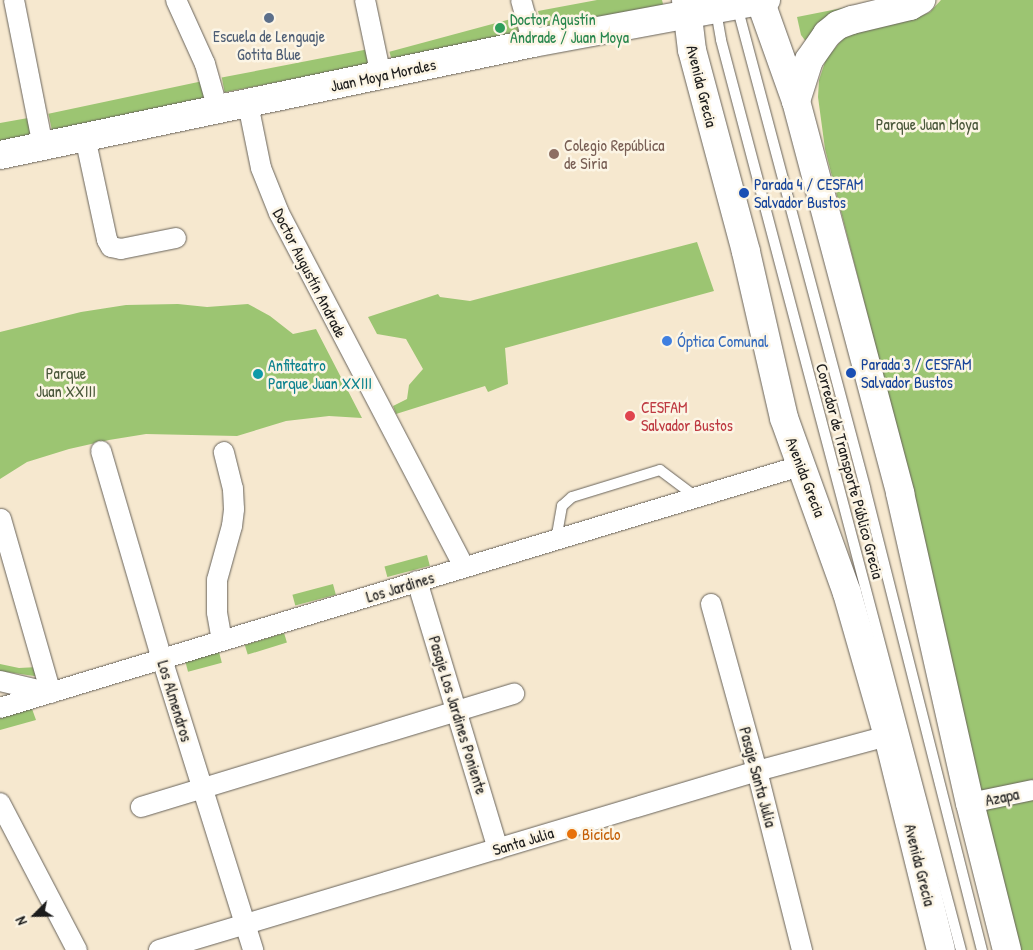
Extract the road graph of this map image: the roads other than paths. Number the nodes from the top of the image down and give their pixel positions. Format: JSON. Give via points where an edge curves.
{"nodes":[{"id":1,"x":14,"y":0,"type":"edge"},
{"id":2,"x":176,"y":0,"type":"edge"},
{"id":3,"x":365,"y":0,"type":"edge"},
{"id":4,"x":521,"y":0,"type":"edge"},
{"id":5,"x":921,"y":0,"type":"edge"},
{"id":6,"x":741,"y":2,"type":"edge"},
{"id":7,"x":686,"y":7,"type":"edge"},
{"id":8,"x":533,"y":43,"type":"junction"},
{"id":9,"x":381,"y":76,"type":"junction"},
{"id":10,"x":796,"y":101,"type":"junction"},
{"id":11,"x":248,"y":104,"type":"junction"},
{"id":12,"x":218,"y":110,"type":"junction"},
{"id":13,"x":85,"y":137,"type":"junction"},
{"id":14,"x":43,"y":146,"type":"junction"},
{"id":15,"x":0,"y":155,"type":"edge"},
{"id":16,"x":176,"y":238,"type":"dead end"},
{"id":17,"x":101,"y":450,"type":"dead end"},
{"id":18,"x":224,"y":452,"type":"dead end"},
{"id":19,"x":800,"y":466,"type":"junction"},
{"id":20,"x":696,"y":497,"type":"junction"},
{"id":21,"x":0,"y":518,"type":"edge"},
{"id":22,"x":556,"y":540,"type":"junction"},
{"id":23,"x":464,"y":568,"type":"junction"},
{"id":24,"x":418,"y":582,"type":"junction"},
{"id":25,"x":711,"y":604,"type":"dead end"},
{"id":26,"x":222,"y":641,"type":"junction"},
{"id":27,"x":162,"y":659,"type":"junction"},
{"id":28,"x":0,"y":681,"type":"edge"},
{"id":29,"x":51,"y":692,"type":"junction"},
{"id":30,"x":514,"y":694,"type":"dead end"},
{"id":31,"x":0,"y":708,"type":"edge"},
{"id":32,"x":457,"y":711,"type":"junction"},
{"id":33,"x":888,"y":736,"type":"junction"},
{"id":34,"x":757,"y":771,"type":"junction"},
{"id":35,"x":202,"y":789,"type":"junction"},
{"id":36,"x":1033,"y":790,"type":"edge"},
{"id":37,"x":0,"y":803,"type":"edge"},
{"id":38,"x":970,"y":803,"type":"junction"},
{"id":39,"x":141,"y":807,"type":"dead end"},
{"id":40,"x":8,"y":837,"type":"edge"},
{"id":41,"x":498,"y":849,"type":"junction"},
{"id":42,"x":245,"y":924,"type":"junction"},
{"id":43,"x":77,"y":950,"type":"edge"},
{"id":44,"x":159,"y":950,"type":"edge"},
{"id":45,"x":253,"y":950,"type":"edge"},
{"id":46,"x":802,"y":950,"type":"edge"},
{"id":47,"x":942,"y":950,"type":"edge"},
{"id":48,"x":961,"y":950,"type":"edge"},
{"id":49,"x":982,"y":950,"type":"edge"},
{"id":50,"x":1007,"y":950,"type":"edge"}],
"edges":[{"from":1,"to":14,"type":"street"},
{"from":2,"to":12,"type":"street","via":[[205,64]]},
{"from":3,"to":9,"type":"street"},
{"from":4,"to":8,"type":"street"},
{"from":5,"to":10,"type":"main road","via":[[910,6],[838,25],[827,34],[809,60]]},
{"from":6,"to":7,"type":"main road","name":"Juan Moya Morales"},
{"from":6,"to":10,"type":"main road"},
{"from":6,"to":48,"type":"lane","name":"Corredor de Transporte Público Grecia","via":[[724,49]]},
{"from":6,"to":49,"type":"lane","name":"Corredor de Transporte Público Grecia"},
{"from":7,"to":8,"type":"main road","name":"Juan Moya Morales"},
{"from":7,"to":19,"type":"main road","name":"Avenida Grecia","via":[[692,50],[746,252],[783,414]]},
{"from":8,"to":9,"type":"main road","name":"Juan Moya Morales"},
{"from":9,"to":11,"type":"main road","name":"Juan Moya Morales"},
{"from":10,"to":38,"type":"main road","via":[[900,493]]},
{"from":11,"to":12,"type":"main road","name":"Juan Moya Morales"},
{"from":11,"to":23,"type":"street","name":"Doctor Augustín Andrade","via":[[259,162],[279,213]]},
{"from":12,"to":13,"type":"main road","name":"Juan Moya Morales"},
{"from":13,"to":14,"type":"main road","name":"Juan Moya Morales"},
{"from":13,"to":16,"type":"street","via":[[111,247],[121,249]]},
{"from":14,"to":15,"type":"main road","name":"Juan Moya Morales"},
{"from":17,"to":27,"type":"street","name":"Los Almendros"},
{"from":18,"to":26,"type":"street","via":[[234,509],[217,580],[217,612]]},
{"from":19,"to":20,"type":"street","name":"Los Jardines"},
{"from":19,"to":33,"type":"main road","name":"Avenida Grecia","via":[[837,562]]},
{"from":20,"to":22,"type":"street","name":"Los Jardines"},
{"from":20,"to":22,"type":"lane","via":[[660,470],[572,497],[562,506]]},
{"from":21,"to":29,"type":"street"},
{"from":22,"to":23,"type":"street","name":"Los Jardines"},
{"from":23,"to":24,"type":"street","name":"Los Jardines"},
{"from":24,"to":26,"type":"street","name":"Los Jardines"},
{"from":24,"to":32,"type":"street","name":"Pasaje Los Jardines Poniente"},
{"from":25,"to":34,"type":"street","name":"Pasaje Santa Julia"},
{"from":26,"to":27,"type":"street","name":"Los Jardines"},
{"from":27,"to":29,"type":"street","name":"Los Jardines"},
{"from":27,"to":35,"type":"street","name":"Los Almendros"},
{"from":28,"to":29,"type":"street"},
{"from":29,"to":31,"type":"street","name":"Los Jardines"},
{"from":30,"to":32,"type":"street"},
{"from":32,"to":35,"type":"street"},
{"from":32,"to":41,"type":"street","name":"Pasaje Los Jardines Poniente"},
{"from":33,"to":34,"type":"street","name":"Santa Julia"},
{"from":33,"to":47,"type":"main road","name":"Avenida Grecia"},
{"from":34,"to":41,"type":"street","name":"Santa Julia"},
{"from":34,"to":46,"type":"street","name":"Pasaje Santa Julia"},
{"from":35,"to":39,"type":"street"},
{"from":35,"to":42,"type":"street","name":"Los Almendros"},
{"from":36,"to":38,"type":"street","name":"Azapa"},
{"from":37,"to":40,"type":"street"},
{"from":38,"to":50,"type":"main road"},
{"from":40,"to":43,"type":"street"},
{"from":41,"to":42,"type":"street","name":"Santa Julia"},
{"from":42,"to":44,"type":"street","name":"Santa Julia"},
{"from":42,"to":45,"type":"street","name":"Los Almendros"}]}
